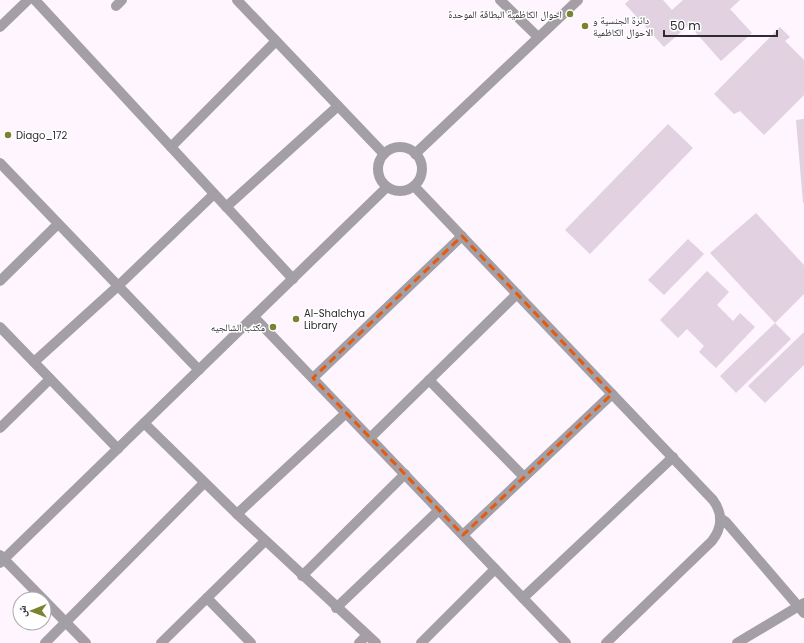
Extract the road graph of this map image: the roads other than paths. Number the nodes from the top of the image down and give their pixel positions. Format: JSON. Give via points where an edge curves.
{"nodes":[{"id":1,"x":28,"y":0,"type":"edge"},
{"id":2,"x":35,"y":0,"type":"edge"},
{"id":3,"x":236,"y":0,"type":"edge"},
{"id":4,"x":500,"y":0,"type":"edge"},
{"id":5,"x":578,"y":0,"type":"edge"},
{"id":6,"x":0,"y":27,"type":"edge"},
{"id":7,"x":538,"y":37,"type":"junction"},
{"id":8,"x":276,"y":41,"type":"junction"},
{"id":9,"x":338,"y":106,"type":"junction"},
{"id":10,"x":171,"y":147,"type":"junction"},
{"id":11,"x":384,"y":154,"type":"junction"},
{"id":12,"x":415,"y":154,"type":"junction"},
{"id":13,"x":0,"y":163,"type":"edge"},
{"id":14,"x":414,"y":186,"type":"junction"},
{"id":15,"x":387,"y":187,"type":"junction"},
{"id":16,"x":214,"y":194,"type":"junction"},
{"id":17,"x":226,"y":207,"type":"junction"},
{"id":18,"x":58,"y":224,"type":"junction"},
{"id":19,"x":462,"y":236,"type":"junction"},
{"id":20,"x":292,"y":279,"type":"junction"},
{"id":21,"x":0,"y":281,"type":"edge"},
{"id":22,"x":118,"y":286,"type":"junction"},
{"id":23,"x":517,"y":294,"type":"junction"},
{"id":24,"x":254,"y":317,"type":"junction"},
{"id":25,"x":0,"y":327,"type":"edge"},
{"id":26,"x":34,"y":362,"type":"junction"},
{"id":27,"x":199,"y":370,"type":"junction"},
{"id":28,"x":313,"y":378,"type":"junction"},
{"id":29,"x":50,"y":379,"type":"junction"},
{"id":30,"x":429,"y":380,"type":"junction"},
{"id":31,"x":612,"y":394,"type":"junction"},
{"id":32,"x":346,"y":413,"type":"junction"},
{"id":33,"x":144,"y":423,"type":"junction"},
{"id":34,"x":0,"y":428,"type":"edge"},
{"id":35,"x":370,"y":438,"type":"junction"},
{"id":36,"x":118,"y":448,"type":"junction"},
{"id":37,"x":672,"y":457,"type":"junction"},
{"id":38,"x":405,"y":474,"type":"junction"},
{"id":39,"x":524,"y":477,"type":"junction"},
{"id":40,"x":204,"y":483,"type":"junction"},
{"id":41,"x":439,"y":510,"type":"junction"},
{"id":42,"x":237,"y":514,"type":"junction"},
{"id":43,"x":720,"y":518,"type":"junction"},
{"id":44,"x":463,"y":535,"type":"junction"},
{"id":45,"x":265,"y":541,"type":"junction"},
{"id":46,"x":1,"y":559,"type":"edge"},
{"id":47,"x":495,"y":569,"type":"junction"},
{"id":48,"x":302,"y":576,"type":"junction"},
{"id":49,"x":34,"y":591,"type":"edge"},
{"id":50,"x":207,"y":598,"type":"junction"},
{"id":51,"x":523,"y":598,"type":"junction"},
{"id":52,"x":802,"y":607,"type":"edge"},
{"id":53,"x":336,"y":608,"type":"junction"},
{"id":54,"x":52,"y":609,"type":"edge"},
{"id":55,"x":65,"y":622,"type":"junction"},
{"id":56,"x":367,"y":635,"type":"junction"},
{"id":57,"x":45,"y":643,"type":"edge"},
{"id":58,"x":86,"y":643,"type":"edge"},
{"id":59,"x":161,"y":643,"type":"edge"},
{"id":60,"x":251,"y":643,"type":"edge"},
{"id":61,"x":359,"y":643,"type":"edge"},
{"id":62,"x":376,"y":643,"type":"edge"},
{"id":63,"x":421,"y":643,"type":"edge"},
{"id":64,"x":566,"y":643,"type":"edge"},
{"id":65,"x":606,"y":643,"type":"edge"},
{"id":66,"x":737,"y":643,"type":"edge"}],
"edges":[{"from":1,"to":6,"type":"street"},
{"from":2,"to":10,"type":"street"},
{"from":3,"to":8,"type":"street"},
{"from":4,"to":7,"type":"street"},
{"from":5,"to":7,"type":"street"},
{"from":7,"to":12,"type":"street"},
{"from":8,"to":9,"type":"street"},
{"from":8,"to":10,"type":"street"},
{"from":9,"to":11,"type":"street"},
{"from":9,"to":17,"type":"street"},
{"from":10,"to":16,"type":"street"},
{"from":11,"to":12,"type":"street","via":[[400,147]]},
{"from":11,"to":15,"type":"street","via":[[378,171]]},
{"from":12,"to":14,"type":"street","via":[[420,160],[422,172]]},
{"from":13,"to":18,"type":"street"},
{"from":14,"to":15,"type":"street","via":[[402,191],[394,191]]},
{"from":14,"to":19,"type":"street"},
{"from":15,"to":20,"type":"street"},
{"from":16,"to":17,"type":"street"},
{"from":16,"to":22,"type":"street"},
{"from":17,"to":20,"type":"street"},
{"from":18,"to":21,"type":"street"},
{"from":18,"to":22,"type":"street"},
{"from":19,"to":23,"type":"street"},
{"from":19,"to":28,"type":"street"},
{"from":20,"to":24,"type":"street"},
{"from":22,"to":26,"type":"street"},
{"from":22,"to":27,"type":"street"},
{"from":23,"to":30,"type":"street"},
{"from":23,"to":31,"type":"street"},
{"from":24,"to":27,"type":"street"},
{"from":24,"to":28,"type":"street"},
{"from":25,"to":26,"type":"street"},
{"from":26,"to":29,"type":"street"},
{"from":27,"to":33,"type":"street"},
{"from":28,"to":32,"type":"street"},
{"from":29,"to":34,"type":"street"},
{"from":29,"to":36,"type":"street"},
{"from":30,"to":35,"type":"street"},
{"from":30,"to":39,"type":"street"},
{"from":31,"to":37,"type":"street"},
{"from":31,"to":39,"type":"street"},
{"from":32,"to":35,"type":"street"},
{"from":32,"to":42,"type":"street"},
{"from":33,"to":36,"type":"street"},
{"from":33,"to":40,"type":"street"},
{"from":35,"to":38,"type":"street"},
{"from":36,"to":46,"type":"street"},
{"from":37,"to":43,"type":"street","via":[[713,500],[719,509]]},
{"from":37,"to":51,"type":"street"},
{"from":38,"to":41,"type":"street"},
{"from":38,"to":48,"type":"street"},
{"from":39,"to":44,"type":"street"},
{"from":40,"to":42,"type":"street"},
{"from":40,"to":55,"type":"street"},
{"from":41,"to":44,"type":"street"},
{"from":41,"to":53,"type":"street"},
{"from":42,"to":45,"type":"street"},
{"from":43,"to":52,"type":"street"},
{"from":43,"to":65,"type":"street","via":[[719,530],[712,541]]},
{"from":44,"to":47,"type":"street"},
{"from":45,"to":48,"type":"street"},
{"from":45,"to":50,"type":"street"},
{"from":46,"to":49,"type":"street"},
{"from":47,"to":51,"type":"street"},
{"from":47,"to":63,"type":"street"},
{"from":48,"to":53,"type":"street"},
{"from":50,"to":59,"type":"street"},
{"from":50,"to":60,"type":"street"},
{"from":51,"to":64,"type":"street"},
{"from":52,"to":66,"type":"street"},
{"from":53,"to":56,"type":"street"},
{"from":54,"to":55,"type":"street"},
{"from":55,"to":57,"type":"street"},
{"from":55,"to":58,"type":"street"},
{"from":56,"to":61,"type":"street"},
{"from":56,"to":62,"type":"street"}]}
